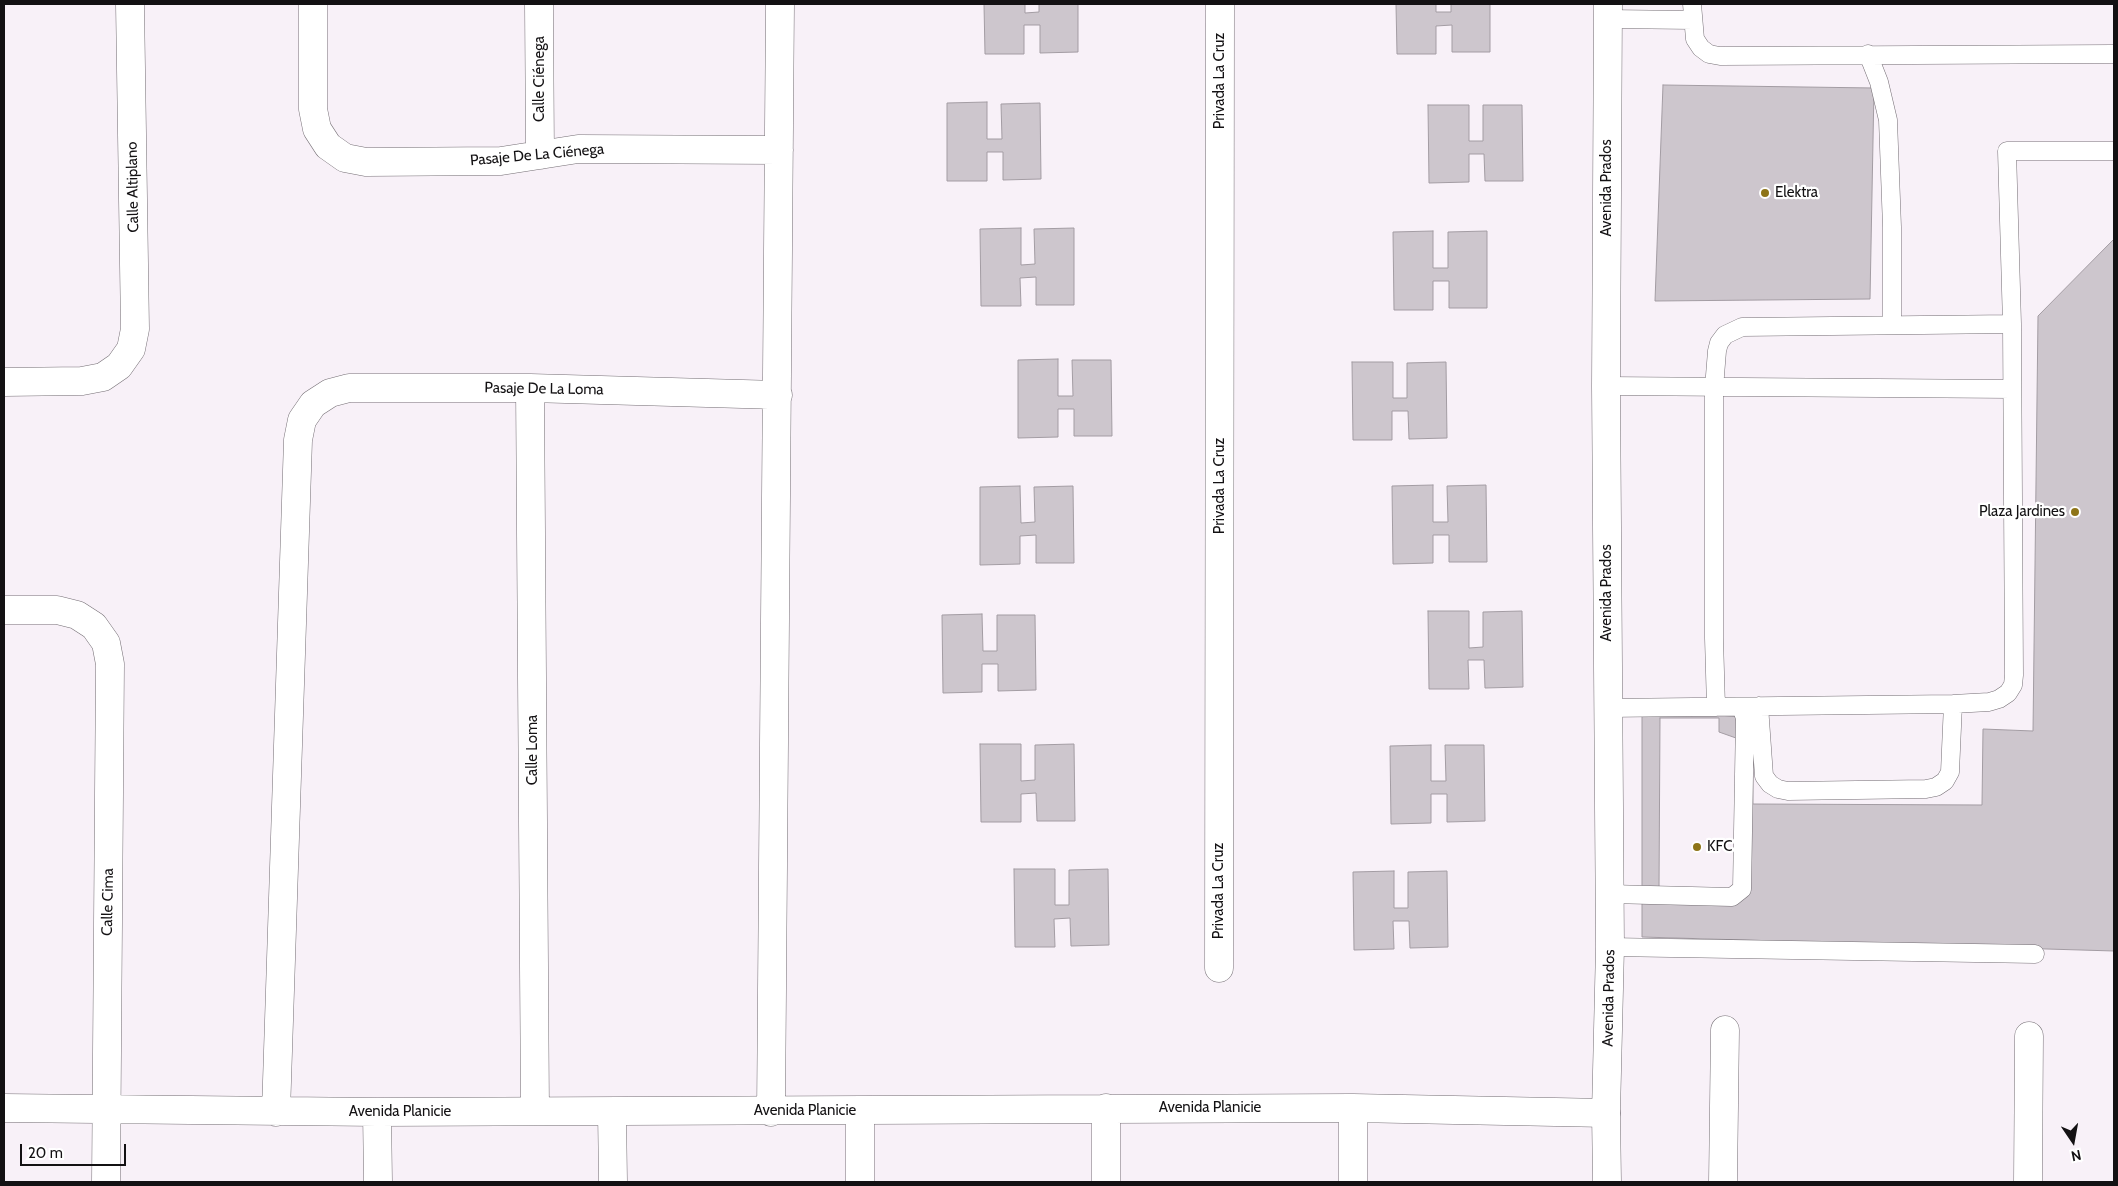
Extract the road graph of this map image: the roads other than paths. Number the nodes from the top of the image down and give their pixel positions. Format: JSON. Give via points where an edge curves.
{"nodes":[{"id":1,"x":130,"y":4,"type":"edge"},
{"id":2,"x":314,"y":4,"type":"edge"},
{"id":3,"x":540,"y":4,"type":"edge"},
{"id":4,"x":780,"y":4,"type":"edge"},
{"id":5,"x":1220,"y":4,"type":"edge"},
{"id":6,"x":1608,"y":11,"type":"edge"},
{"id":7,"x":1692,"y":12,"type":"edge"},
{"id":8,"x":1868,"y":54,"type":"junction"},
{"id":9,"x":2114,"y":54,"type":"edge"},
{"id":10,"x":779,"y":150,"type":"junction"},
{"id":11,"x":2114,"y":151,"type":"edge"},
{"id":12,"x":540,"y":155,"type":"junction"},
{"id":13,"x":2012,"y":324,"type":"junction"},
{"id":14,"x":1892,"y":325,"type":"junction"},
{"id":15,"x":4,"y":382,"type":"edge"},
{"id":16,"x":1606,"y":386,"type":"junction"},
{"id":17,"x":530,"y":388,"type":"junction"},
{"id":18,"x":1714,"y":388,"type":"junction"},
{"id":19,"x":2012,"y":389,"type":"junction"},
{"id":20,"x":778,"y":394,"type":"junction"},
{"id":21,"x":4,"y":610,"type":"edge"},
{"id":22,"x":1953,"y":704,"type":"junction"},
{"id":23,"x":1741,"y":706,"type":"junction"},
{"id":24,"x":1758,"y":706,"type":"junction"},
{"id":25,"x":1716,"y":707,"type":"junction"},
{"id":26,"x":1607,"y":708,"type":"junction"},
{"id":27,"x":1609,"y":894,"type":"junction"},
{"id":28,"x":1610,"y":947,"type":"junction"},
{"id":29,"x":2035,"y":954,"type":"dead end"},
{"id":30,"x":1219,"y":968,"type":"dead end"},
{"id":31,"x":1725,"y":1030,"type":"dead end"},
{"id":32,"x":2029,"y":1036,"type":"dead end"},
{"id":33,"x":4,"y":1108,"type":"edge"},
{"id":34,"x":1106,"y":1108,"type":"junction"},
{"id":35,"x":1353,"y":1108,"type":"junction"},
{"id":36,"x":106,"y":1109,"type":"junction"},
{"id":37,"x":535,"y":1111,"type":"junction"},
{"id":38,"x":860,"y":1111,"type":"junction"},
{"id":39,"x":276,"y":1112,"type":"junction"},
{"id":40,"x":377,"y":1112,"type":"junction"},
{"id":41,"x":612,"y":1112,"type":"junction"},
{"id":42,"x":771,"y":1112,"type":"junction"},
{"id":43,"x":1606,"y":1113,"type":"junction"},
{"id":44,"x":106,"y":1182,"type":"edge"},
{"id":45,"x":378,"y":1182,"type":"edge"},
{"id":46,"x":613,"y":1182,"type":"edge"},
{"id":47,"x":860,"y":1182,"type":"edge"},
{"id":48,"x":1106,"y":1182,"type":"edge"},
{"id":49,"x":1353,"y":1182,"type":"edge"},
{"id":50,"x":1608,"y":1182,"type":"edge"},
{"id":51,"x":1723,"y":1182,"type":"edge"},
{"id":52,"x":2028,"y":1182,"type":"edge"}],
"edges":[{"from":1,"to":15,"type":"street","name":"Calle Altiplano","via":[[135,329],[131,349],[120,366],[102,377],[82,381]]},
{"from":2,"to":12,"type":"street","name":"Pasaje De La Ciénega","via":[[313,109],[317,129],[328,146],[345,158],[366,162],[501,161]]},
{"from":3,"to":12,"type":"street","name":"Calle Ciénega"},
{"from":4,"to":10,"type":"street"},
{"from":5,"to":30,"type":"street","name":"Privada La Cruz"},
{"from":6,"to":7,"type":"lane"},
{"from":6,"to":16,"type":"street","name":"Avenida Prados"},
{"from":7,"to":8,"type":"lane","via":[[1695,39],[1709,54]]},
{"from":8,"to":9,"type":"lane"},
{"from":8,"to":14,"type":"lane","via":[[1888,120]]},
{"from":10,"to":12,"type":"street","name":"Pasaje De La Ciénega","via":[[578,149]]},
{"from":10,"to":20,"type":"street"},
{"from":11,"to":13,"type":"lane","via":[[2007,151]]},
{"from":13,"to":14,"type":"lane"},
{"from":13,"to":19,"type":"lane"},
{"from":14,"to":18,"type":"lane","via":[[1742,327],[1732,330],[1719,343]]},
{"from":16,"to":18,"type":"lane"},
{"from":16,"to":26,"type":"street","name":"Avenida Prados"},
{"from":17,"to":20,"type":"street","name":"Pasaje De La Loma"},
{"from":17,"to":37,"type":"street","name":"Calle Loma"},
{"from":17,"to":39,"type":"street","name":"Pasaje De La Loma","via":[[349,388],[330,392],[313,404],[302,420],[298,440]]},
{"from":18,"to":19,"type":"lane"},
{"from":18,"to":25,"type":"lane"},
{"from":19,"to":22,"type":"lane","via":[[2013,685],[1999,699]]},
{"from":20,"to":42,"type":"street"},
{"from":21,"to":36,"type":"street","name":"Calle Cima","via":[[57,610],[77,615],[94,626],[106,643],[110,664]]},
{"from":22,"to":24,"type":"lane"},
{"from":22,"to":24,"type":"lane","via":[[1950,772],[1936,786],[1926,789],[1808,791],[1778,789],[1764,776]]},
{"from":23,"to":24,"type":"lane"},
{"from":23,"to":25,"type":"lane"},
{"from":23,"to":27,"type":"lane","via":[[1744,718],[1742,888],[1732,897]]},
{"from":25,"to":26,"type":"lane"},
{"from":26,"to":27,"type":"street","name":"Avenida Prados"},
{"from":27,"to":28,"type":"street","name":"Avenida Prados"},
{"from":28,"to":29,"type":"lane"},
{"from":28,"to":43,"type":"street","name":"Avenida Prados"},
{"from":31,"to":51,"type":"street"},
{"from":32,"to":52,"type":"street"},
{"from":33,"to":36,"type":"street","name":"Avenida Planicie"},
{"from":34,"to":35,"type":"street","name":"Avenida Planicie"},
{"from":34,"to":38,"type":"street","name":"Avenida Planicie"},
{"from":34,"to":48,"type":"street"},
{"from":35,"to":43,"type":"street","name":"Avenida Planicie"},
{"from":35,"to":49,"type":"street"},
{"from":36,"to":39,"type":"street","name":"Avenida Planicie"},
{"from":36,"to":44,"type":"street","name":"Calle Cima"},
{"from":37,"to":40,"type":"street","name":"Avenida Planicie"},
{"from":37,"to":41,"type":"street","name":"Avenida Planicie"},
{"from":38,"to":42,"type":"street","name":"Avenida Planicie"},
{"from":38,"to":47,"type":"street"},
{"from":39,"to":40,"type":"street","name":"Avenida Planicie"},
{"from":40,"to":45,"type":"street"},
{"from":41,"to":42,"type":"street","name":"Avenida Planicie"},
{"from":41,"to":46,"type":"street"},
{"from":43,"to":50,"type":"street","name":"Avenida Prados"}]}
